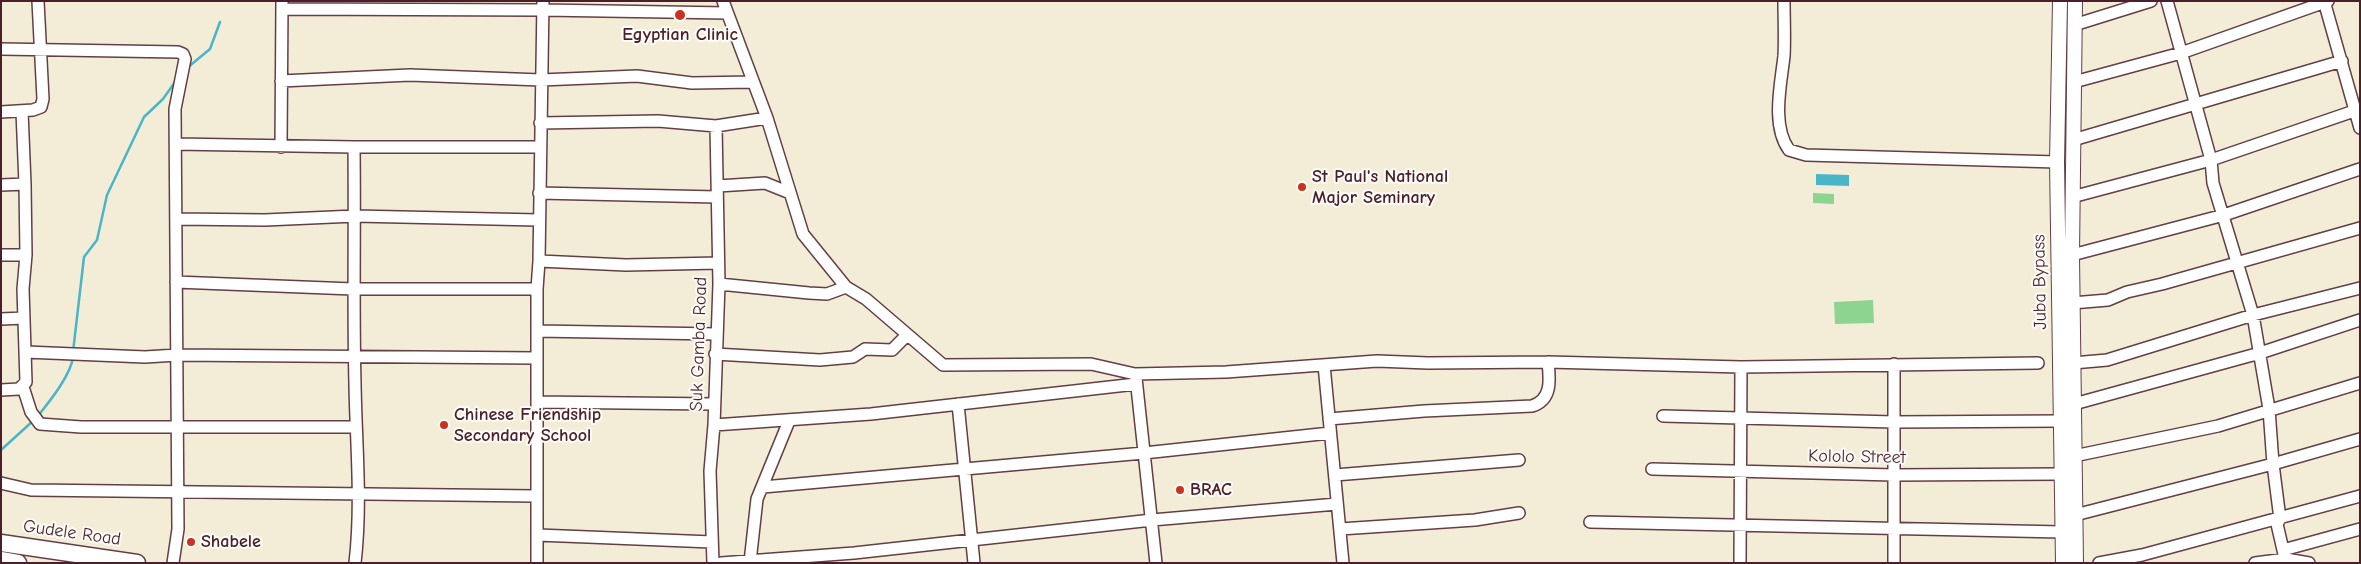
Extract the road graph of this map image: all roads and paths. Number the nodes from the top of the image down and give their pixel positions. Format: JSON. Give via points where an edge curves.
{"nodes":[{"id":1,"x":38,"y":1,"type":"edge"},
{"id":2,"x":723,"y":1,"type":"edge"},
{"id":3,"x":1784,"y":1,"type":"edge"},
{"id":4,"x":2060,"y":1,"type":"edge"},
{"id":5,"x":2075,"y":1,"type":"edge"},
{"id":6,"x":2151,"y":1,"type":"edge"},
{"id":7,"x":2167,"y":1,"type":"edge"},
{"id":8,"x":2325,"y":1,"type":"edge"},
{"id":9,"x":282,"y":5,"type":"edge"},
{"id":10,"x":543,"y":5,"type":"edge"},
{"id":11,"x":376,"y":6,"type":"edge"},
{"id":12,"x":727,"y":13,"type":"junction"},
{"id":13,"x":2074,"y":25,"type":"junction"},
{"id":14,"x":1,"y":49,"type":"edge"},
{"id":15,"x":42,"y":49,"type":"junction"},
{"id":16,"x":2181,"y":53,"type":"junction"},
{"id":17,"x":2342,"y":61,"type":"junction"},
{"id":18,"x":541,"y":80,"type":"junction"},
{"id":19,"x":281,"y":81,"type":"junction"},
{"id":20,"x":753,"y":82,"type":"junction"},
{"id":21,"x":2074,"y":82,"type":"junction"},
{"id":22,"x":2196,"y":105,"type":"junction"},
{"id":23,"x":2356,"y":109,"type":"edge"},
{"id":24,"x":22,"y":110,"type":"junction"},
{"id":25,"x":1,"y":112,"type":"edge"},
{"id":26,"x":767,"y":118,"type":"junction"},
{"id":27,"x":540,"y":123,"type":"junction"},
{"id":28,"x":716,"y":126,"type":"junction"},
{"id":29,"x":2360,"y":128,"type":"edge"},
{"id":30,"x":2073,"y":140,"type":"junction"},
{"id":31,"x":176,"y":144,"type":"junction"},
{"id":32,"x":281,"y":147,"type":"junction"},
{"id":33,"x":354,"y":147,"type":"junction"},
{"id":34,"x":540,"y":147,"type":"junction"},
{"id":35,"x":2211,"y":160,"type":"junction"},
{"id":36,"x":2057,"y":162,"type":"junction"},
{"id":37,"x":2360,"y":169,"type":"edge"},
{"id":38,"x":25,"y":184,"type":"junction"},
{"id":39,"x":1,"y":185,"type":"edge"},
{"id":40,"x":717,"y":191,"type":"junction"},
{"id":41,"x":539,"y":193,"type":"junction"},
{"id":42,"x":790,"y":193,"type":"junction"},
{"id":43,"x":2072,"y":197,"type":"junction"},
{"id":44,"x":2224,"y":215,"type":"junction"},
{"id":45,"x":355,"y":216,"type":"junction"},
{"id":46,"x":177,"y":219,"type":"junction"},
{"id":47,"x":538,"y":220,"type":"junction"},
{"id":48,"x":2360,"y":228,"type":"edge"},
{"id":49,"x":1,"y":255,"type":"edge"},
{"id":50,"x":26,"y":255,"type":"junction"},
{"id":51,"x":2072,"y":255,"type":"junction"},
{"id":52,"x":539,"y":262,"type":"junction"},
{"id":53,"x":2237,"y":262,"type":"junction"},
{"id":54,"x":718,"y":263,"type":"junction"},
{"id":55,"x":176,"y":282,"type":"junction"},
{"id":56,"x":719,"y":284,"type":"junction"},
{"id":57,"x":846,"y":287,"type":"junction"},
{"id":58,"x":353,"y":288,"type":"junction"},
{"id":59,"x":2360,"y":288,"type":"edge"},
{"id":60,"x":537,"y":289,"type":"junction"},
{"id":61,"x":2072,"y":303,"type":"junction"},
{"id":62,"x":2253,"y":315,"type":"junction"},
{"id":63,"x":24,"y":318,"type":"junction"},
{"id":64,"x":1,"y":320,"type":"edge"},
{"id":65,"x":2360,"y":320,"type":"edge"},
{"id":66,"x":537,"y":331,"type":"junction"},
{"id":67,"x":716,"y":334,"type":"junction"},
{"id":68,"x":907,"y":335,"type":"junction"},
{"id":69,"x":26,"y":352,"type":"junction"},
{"id":70,"x":2260,"y":353,"type":"junction"},
{"id":71,"x":715,"y":354,"type":"junction"},
{"id":72,"x":177,"y":355,"type":"junction"},
{"id":73,"x":354,"y":357,"type":"junction"},
{"id":74,"x":536,"y":358,"type":"junction"},
{"id":75,"x":1548,"y":362,"type":"junction"},
{"id":76,"x":2038,"y":363,"type":"dead end"},
{"id":77,"x":2073,"y":363,"type":"junction"},
{"id":78,"x":1894,"y":364,"type":"junction"},
{"id":79,"x":1324,"y":365,"type":"junction"},
{"id":80,"x":1741,"y":366,"type":"junction"},
{"id":81,"x":1136,"y":379,"type":"junction"},
{"id":82,"x":2360,"y":383,"type":"edge"},
{"id":83,"x":23,"y":387,"type":"junction"},
{"id":84,"x":1,"y":390,"type":"edge"},
{"id":85,"x":537,"y":402,"type":"junction"},
{"id":86,"x":714,"y":404,"type":"junction"},
{"id":87,"x":958,"y":404,"type":"junction"},
{"id":88,"x":2074,"y":404,"type":"junction"},
{"id":89,"x":2269,"y":409,"type":"junction"},
{"id":90,"x":1663,"y":416,"type":"dead end"},
{"id":91,"x":1329,"y":420,"type":"junction"},
{"id":92,"x":1742,"y":420,"type":"junction"},
{"id":93,"x":788,"y":421,"type":"junction"},
{"id":94,"x":2061,"y":421,"type":"junction"},
{"id":95,"x":1894,"y":422,"type":"junction"},
{"id":96,"x":714,"y":425,"type":"junction"},
{"id":97,"x":356,"y":427,"type":"junction"},
{"id":98,"x":177,"y":428,"type":"junction"},
{"id":99,"x":1330,"y":433,"type":"junction"},
{"id":100,"x":2360,"y":439,"type":"edge"},
{"id":101,"x":1144,"y":453,"type":"junction"},
{"id":102,"x":2074,"y":456,"type":"junction"},
{"id":103,"x":1519,"y":460,"type":"dead end"},
{"id":104,"x":2273,"y":464,"type":"junction"},
{"id":105,"x":1652,"y":469,"type":"dead end"},
{"id":106,"x":964,"y":470,"type":"junction"},
{"id":107,"x":1741,"y":472,"type":"junction"},
{"id":108,"x":2062,"y":474,"type":"junction"},
{"id":109,"x":1334,"y":475,"type":"junction"},
{"id":110,"x":1894,"y":475,"type":"junction"},
{"id":111,"x":1,"y":484,"type":"edge"},
{"id":112,"x":763,"y":487,"type":"junction"},
{"id":113,"x":177,"y":491,"type":"junction"},
{"id":114,"x":359,"y":495,"type":"junction"},
{"id":115,"x":536,"y":496,"type":"junction"},
{"id":116,"x":2360,"y":496,"type":"edge"},
{"id":117,"x":1337,"y":504,"type":"junction"},
{"id":118,"x":1519,"y":513,"type":"dead end"},
{"id":119,"x":2075,"y":515,"type":"junction"},
{"id":120,"x":2280,"y":519,"type":"junction"},
{"id":121,"x":1152,"y":520,"type":"junction"},
{"id":122,"x":1590,"y":522,"type":"dead end"},
{"id":123,"x":1740,"y":524,"type":"junction"},
{"id":124,"x":1894,"y":528,"type":"junction"},
{"id":125,"x":2360,"y":529,"type":"edge"},
{"id":126,"x":1340,"y":530,"type":"junction"},
{"id":127,"x":2062,"y":532,"type":"junction"},
{"id":128,"x":538,"y":535,"type":"junction"},
{"id":129,"x":971,"y":541,"type":"junction"},
{"id":130,"x":1,"y":542,"type":"edge"},
{"id":131,"x":712,"y":542,"type":"junction"},
{"id":132,"x":2285,"y":557,"type":"edge"},
{"id":133,"x":1,"y":560,"type":"edge"},
{"id":134,"x":750,"y":562,"type":"junction"},
{"id":135,"x":18,"y":563,"type":"edge"},
{"id":136,"x":137,"y":563,"type":"edge"},
{"id":137,"x":173,"y":563,"type":"edge"},
{"id":138,"x":355,"y":563,"type":"edge"},
{"id":139,"x":537,"y":563,"type":"edge"},
{"id":140,"x":713,"y":563,"type":"edge"},
{"id":141,"x":721,"y":563,"type":"edge"},
{"id":142,"x":974,"y":563,"type":"edge"},
{"id":143,"x":1156,"y":563,"type":"edge"},
{"id":144,"x":1343,"y":563,"type":"edge"},
{"id":145,"x":1740,"y":563,"type":"edge"},
{"id":146,"x":1894,"y":563,"type":"edge"},
{"id":147,"x":2063,"y":563,"type":"edge"},
{"id":148,"x":2076,"y":563,"type":"edge"},
{"id":149,"x":2099,"y":563,"type":"edge"},
{"id":150,"x":2255,"y":563,"type":"edge"},
{"id":151,"x":2309,"y":563,"type":"edge"}],
"edges":[{"from":1,"to":15,"type":"street"},
{"from":2,"to":12,"type":"street"},
{"from":3,"to":36,"type":"street","via":[[1780,112],[1781,132],[1789,150],[1806,155]]},
{"from":4,"to":36,"type":"main road","name":"Juba Bypass"},
{"from":5,"to":13,"type":"main road","name":"Juba Bypass"},
{"from":6,"to":13,"type":"street"},
{"from":7,"to":16,"type":"street"},
{"from":8,"to":16,"type":"street"},
{"from":8,"to":17,"type":"street"},
{"from":9,"to":11,"type":"street"},
{"from":9,"to":19,"type":"street"},
{"from":10,"to":11,"type":"street"},
{"from":10,"to":12,"type":"street"},
{"from":10,"to":18,"type":"street"},
{"from":12,"to":20,"type":"street"},
{"from":13,"to":21,"type":"main road","name":"Juba Bypass"},
{"from":14,"to":15,"type":"street"},
{"from":15,"to":24,"type":"street","via":[[41,107]]},
{"from":15,"to":31,"type":"street","via":[[183,54],[185,59],[175,110]]},
{"from":16,"to":21,"type":"street"},
{"from":16,"to":22,"type":"street"},
{"from":17,"to":22,"type":"street"},
{"from":17,"to":23,"type":"street"},
{"from":18,"to":19,"type":"street","via":[[410,74]]},
{"from":18,"to":20,"type":"street","via":[[636,76],[692,83]]},
{"from":18,"to":27,"type":"street"},
{"from":19,"to":32,"type":"street"},
{"from":20,"to":26,"type":"street"},
{"from":21,"to":30,"type":"main road","name":"Juba Bypass"},
{"from":22,"to":30,"type":"street"},
{"from":22,"to":35,"type":"street"},
{"from":23,"to":29,"type":"street"},
{"from":23,"to":35,"type":"street"},
{"from":24,"to":25,"type":"street"},
{"from":24,"to":38,"type":"street"},
{"from":26,"to":28,"type":"street"},
{"from":26,"to":42,"type":"street"},
{"from":27,"to":28,"type":"street","via":[[658,121]]},
{"from":27,"to":34,"type":"street"},
{"from":28,"to":40,"type":"street","name":"Suk Gamba Road"},
{"from":30,"to":43,"type":"main road","name":"Juba Bypass"},
{"from":31,"to":32,"type":"street"},
{"from":31,"to":46,"type":"street"},
{"from":32,"to":33,"type":"street"},
{"from":33,"to":34,"type":"street"},
{"from":33,"to":45,"type":"street"},
{"from":34,"to":41,"type":"street"},
{"from":35,"to":43,"type":"street"},
{"from":35,"to":44,"type":"street","via":[[2213,183]]},
{"from":36,"to":94,"type":"main road","name":"Juba Bypass"},
{"from":37,"to":44,"type":"street"},
{"from":38,"to":39,"type":"street"},
{"from":38,"to":50,"type":"street"},
{"from":40,"to":41,"type":"street"},
{"from":40,"to":42,"type":"street","via":[[765,184]]},
{"from":40,"to":54,"type":"street","name":"Suk Gamba Road"},
{"from":41,"to":47,"type":"street"},
{"from":42,"to":57,"type":"street","via":[[806,239]]},
{"from":43,"to":51,"type":"main road","name":"Juba Bypass"},
{"from":44,"to":51,"type":"street"},
{"from":44,"to":53,"type":"street"},
{"from":45,"to":46,"type":"street"},
{"from":45,"to":47,"type":"street"},
{"from":45,"to":58,"type":"street"},
{"from":46,"to":55,"type":"street"},
{"from":47,"to":52,"type":"street"},
{"from":48,"to":53,"type":"street"},
{"from":49,"to":50,"type":"street"},
{"from":50,"to":63,"type":"street"},
{"from":51,"to":61,"type":"main road","name":"Juba Bypass"},
{"from":52,"to":54,"type":"street","via":[[626,265]]},
{"from":52,"to":60,"type":"street"},
{"from":53,"to":61,"type":"street","via":[[2108,300]]},
{"from":53,"to":62,"type":"street"},
{"from":54,"to":56,"type":"street","name":"Suk Gamba Road"},
{"from":55,"to":58,"type":"street"},
{"from":55,"to":72,"type":"street"},
{"from":56,"to":57,"type":"street","via":[[827,294]]},
{"from":56,"to":67,"type":"street","name":"Suk Gamba Road"},
{"from":57,"to":68,"type":"street","via":[[866,299]]},
{"from":58,"to":60,"type":"street"},
{"from":58,"to":73,"type":"street"},
{"from":59,"to":62,"type":"street"},
{"from":60,"to":66,"type":"street"},
{"from":61,"to":77,"type":"main road","name":"Juba Bypass"},
{"from":62,"to":70,"type":"street"},
{"from":62,"to":77,"type":"street","via":[[2107,360]]},
{"from":63,"to":64,"type":"street"},
{"from":63,"to":69,"type":"street"},
{"from":65,"to":70,"type":"street"},
{"from":66,"to":67,"type":"street"},
{"from":66,"to":74,"type":"street"},
{"from":67,"to":71,"type":"street","name":"Suk Gamba Road"},
{"from":68,"to":71,"type":"street","via":[[892,350],[865,349],[853,357],[820,360]]},
{"from":68,"to":81,"type":"street","via":[[943,365],[1091,364]]},
{"from":69,"to":72,"type":"street","via":[[145,357]]},
{"from":69,"to":83,"type":"street","via":[[26,382]]},
{"from":70,"to":88,"type":"street"},
{"from":70,"to":89,"type":"street"},
{"from":71,"to":86,"type":"street","name":"Suk Gamba Road"},
{"from":72,"to":73,"type":"street"},
{"from":72,"to":98,"type":"street"},
{"from":73,"to":74,"type":"street"},
{"from":73,"to":97,"type":"street"},
{"from":74,"to":85,"type":"street"},
{"from":75,"to":79,"type":"street","via":[[1460,364],[1377,361]]},
{"from":75,"to":80,"type":"street"},
{"from":75,"to":91,"type":"street","via":[[1547,396],[1540,404]]},
{"from":76,"to":78,"type":"street"},
{"from":77,"to":88,"type":"main road","name":"Juba Bypass"},
{"from":78,"to":80,"type":"street"},
{"from":78,"to":95,"type":"street"},
{"from":79,"to":81,"type":"street"},
{"from":79,"to":91,"type":"street"},
{"from":80,"to":92,"type":"street"},
{"from":81,"to":87,"type":"street"},
{"from":81,"to":101,"type":"street"},
{"from":82,"to":89,"type":"street"},
{"from":83,"to":84,"type":"street"},
{"from":83,"to":98,"type":"street","via":[[40,424]]},
{"from":85,"to":86,"type":"street"},
{"from":85,"to":115,"type":"street"},
{"from":86,"to":96,"type":"street","name":"Suk Gamba Road"},
{"from":87,"to":93,"type":"street"},
{"from":87,"to":106,"type":"street"},
{"from":88,"to":102,"type":"main road","name":"Juba Bypass"},
{"from":89,"to":102,"type":"street","via":[[2218,426]]},
{"from":89,"to":104,"type":"street"},
{"from":90,"to":92,"type":"street"},
{"from":91,"to":99,"type":"street"},
{"from":92,"to":95,"type":"street"},
{"from":92,"to":107,"type":"street"},
{"from":93,"to":96,"type":"street"},
{"from":93,"to":112,"type":"street"},
{"from":94,"to":95,"type":"street"},
{"from":94,"to":108,"type":"main road","name":"Juba Bypass"},
{"from":95,"to":110,"type":"street"},
{"from":96,"to":131,"type":"street","name":"Suk Gamba Road","via":[[710,471]]},
{"from":97,"to":98,"type":"street"},
{"from":97,"to":114,"type":"street"},
{"from":98,"to":113,"type":"street"},
{"from":99,"to":101,"type":"street"},
{"from":99,"to":109,"type":"street"},
{"from":100,"to":104,"type":"street"},
{"from":101,"to":106,"type":"street"},
{"from":101,"to":121,"type":"street"},
{"from":102,"to":119,"type":"main road","name":"Juba Bypass"},
{"from":103,"to":109,"type":"street"},
{"from":104,"to":119,"type":"street"},
{"from":104,"to":120,"type":"street"},
{"from":105,"to":107,"type":"street","name":"Kololo Street"},
{"from":106,"to":112,"type":"street"},
{"from":106,"to":129,"type":"street"},
{"from":107,"to":110,"type":"street","name":"Kololo Street"},
{"from":107,"to":123,"type":"street"},
{"from":108,"to":110,"type":"street","name":"Kololo Street"},
{"from":108,"to":127,"type":"main road","name":"Juba Bypass"},
{"from":109,"to":117,"type":"street"},
{"from":110,"to":124,"type":"street"},
{"from":111,"to":113,"type":"street","via":[[31,490]]},
{"from":112,"to":134,"type":"street","via":[[757,499]]},
{"from":113,"to":114,"type":"street"},
{"from":113,"to":137,"type":"street","via":[[178,529]]},
{"from":114,"to":115,"type":"street"},
{"from":114,"to":138,"type":"street"},
{"from":115,"to":128,"type":"street"},
{"from":116,"to":120,"type":"street"},
{"from":117,"to":121,"type":"street"},
{"from":117,"to":126,"type":"street"},
{"from":118,"to":126,"type":"street","via":[[1475,520]]},
{"from":119,"to":148,"type":"main road","name":"Juba Bypass"},
{"from":120,"to":132,"type":"street","via":[[2277,524]]},
{"from":120,"to":149,"type":"street"},
{"from":121,"to":129,"type":"street"},
{"from":121,"to":143,"type":"street"},
{"from":122,"to":123,"type":"street"},
{"from":123,"to":124,"type":"street"},
{"from":123,"to":145,"type":"street"},
{"from":124,"to":127,"type":"street"},
{"from":124,"to":146,"type":"street"},
{"from":125,"to":132,"type":"street"},
{"from":126,"to":144,"type":"street"},
{"from":127,"to":147,"type":"main road","name":"Juba Bypass"},
{"from":128,"to":131,"type":"street"},
{"from":128,"to":139,"type":"street"},
{"from":129,"to":134,"type":"street"},
{"from":129,"to":142,"type":"street"},
{"from":130,"to":136,"type":"highway","name":"Gudele Road"},
{"from":131,"to":140,"type":"street","name":"Suk Gamba Road"},
{"from":132,"to":150,"type":"street"},
{"from":132,"to":151,"type":"street"},
{"from":133,"to":135,"type":"highway"},
{"from":134,"to":141,"type":"street"}]}
